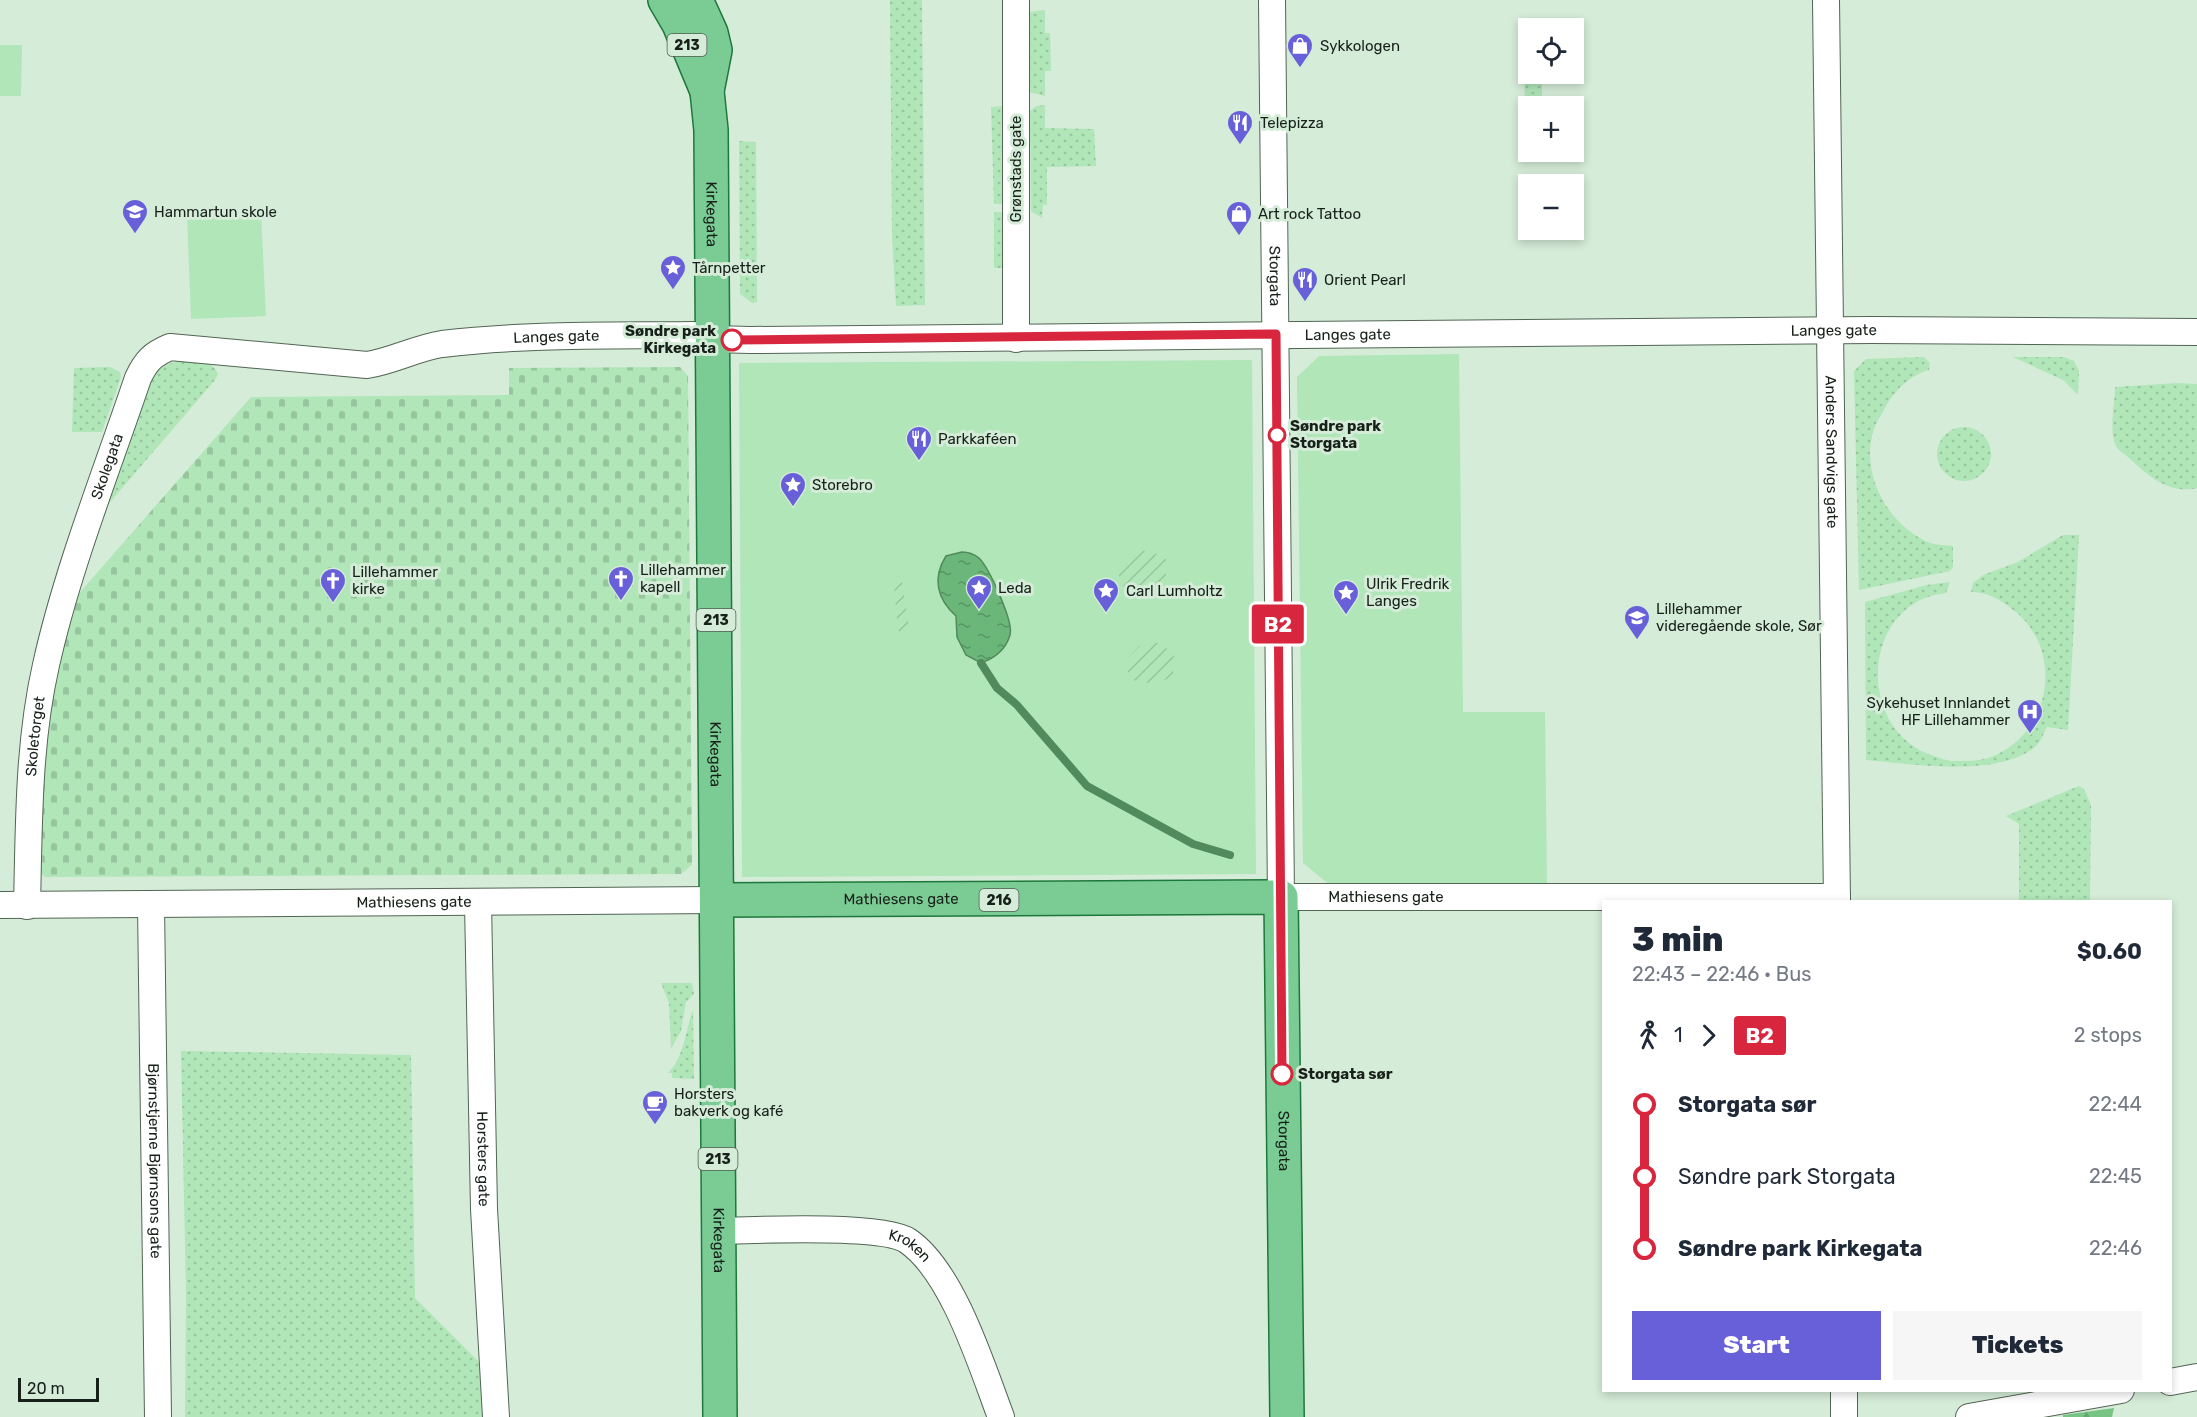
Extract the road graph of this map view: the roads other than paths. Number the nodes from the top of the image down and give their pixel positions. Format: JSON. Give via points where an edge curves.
{"nodes":[{"id":1,"x":664,"y":0,"type":"edge"},
{"id":2,"x":696,"y":0,"type":"edge"},
{"id":3,"x":1016,"y":0,"type":"edge"},
{"id":4,"x":1272,"y":0,"type":"edge"},
{"id":5,"x":1826,"y":0,"type":"edge"},
{"id":6,"x":707,"y":91,"type":"junction"},
{"id":7,"x":1829,"y":331,"type":"junction"},
{"id":8,"x":2197,"y":332,"type":"edge"},
{"id":9,"x":1276,"y":334,"type":"junction"},
{"id":10,"x":713,"y":339,"type":"junction"},
{"id":11,"x":1016,"y":339,"type":"junction"},
{"id":12,"x":146,"y":361,"type":"joint"},
{"id":13,"x":72,"y":574,"type":"joint"},
{"id":14,"x":1281,"y":897,"type":"junction"},
{"id":15,"x":1837,"y":899,"type":"edge"},
{"id":16,"x":718,"y":900,"type":"junction"},
{"id":17,"x":478,"y":903,"type":"junction"},
{"id":18,"x":0,"y":905,"type":"edge"},
{"id":19,"x":151,"y":905,"type":"junction"},
{"id":20,"x":27,"y":906,"type":"junction"},
{"id":21,"x":717,"y":1231,"type":"junction"},
{"id":22,"x":2197,"y":1377,"type":"edge"},
{"id":23,"x":2172,"y":1382,"type":"edge"},
{"id":24,"x":1844,"y":1392,"type":"edge"},
{"id":25,"x":2110,"y":1392,"type":"edge"},
{"id":26,"x":158,"y":1417,"type":"edge"},
{"id":27,"x":496,"y":1417,"type":"edge"},
{"id":28,"x":720,"y":1417,"type":"edge"},
{"id":29,"x":1001,"y":1417,"type":"edge"},
{"id":30,"x":1287,"y":1417,"type":"edge"},
{"id":31,"x":1844,"y":1417,"type":"edge"},
{"id":32,"x":1969,"y":1417,"type":"edge"}],
"edges":[{"from":1,"to":6,"type":"main road","number":"213","via":[[679,24]]},
{"from":2,"to":6,"type":"main road","number":"213","via":[[715,50]]},
{"from":3,"to":11,"type":"street","name":"Grønstads gate"},
{"from":4,"to":9,"type":"street","name":"Storgata"},
{"from":5,"to":7,"type":"street","name":"Anders Sandvigs gate"},
{"from":6,"to":10,"type":"main road","name":"Kirkegata","number":"213","via":[[711,130]]},
{"from":7,"to":8,"type":"street","name":"Langes gate"},
{"from":7,"to":9,"type":"street","name":"Langes gate"},
{"from":7,"to":15,"type":"street","name":"Anders Sandvigs gate"},
{"from":9,"to":11,"type":"street","name":"Langes gate"},
{"from":9,"to":14,"type":"street","name":"Storgata"},
{"from":10,"to":11,"type":"street","name":"Langes gate"},
{"from":10,"to":12,"type":"street","name":"Langes gate","via":[[693,335],[514,337],[438,345],[367,365],[170,347]]},
{"from":10,"to":16,"type":"main road","name":"Kirkegata","number":"213"},
{"from":12,"to":13,"type":"street","name":"Skolegata"},
{"from":13,"to":20,"type":"street","name":"Skoletorget","via":[[46,663],[37,714],[31,760]]},
{"from":14,"to":15,"type":"street","name":"Mathiesens gate"},
{"from":14,"to":16,"type":"main road","name":"Mathiesens gate","number":"216"},
{"from":14,"to":30,"type":"main road","name":"Storgata"},
{"from":16,"to":17,"type":"street","name":"Mathiesens gate"},
{"from":16,"to":21,"type":"main road","name":"Kirkegata","number":"213"},
{"from":17,"to":19,"type":"street","name":"Mathiesens gate"},
{"from":17,"to":27,"type":"street","name":"Horsters gate","via":[[484,1209]]},
{"from":18,"to":20,"type":"street","name":"Mathiesens gate"},
{"from":19,"to":20,"type":"street","name":"Mathiesens gate"},
{"from":19,"to":26,"type":"street","name":"Bjørnstjerne Bjørnsons gate"},
{"from":21,"to":28,"type":"main road","name":"Kirkegata","number":"213"},
{"from":21,"to":29,"type":"street","name":"Kroken","via":[[870,1232],[907,1240],[934,1265],[969,1335]]},
{"from":22,"to":23,"type":"street"},
{"from":24,"to":31,"type":"street"},
{"from":25,"to":32,"type":"street"}]}
